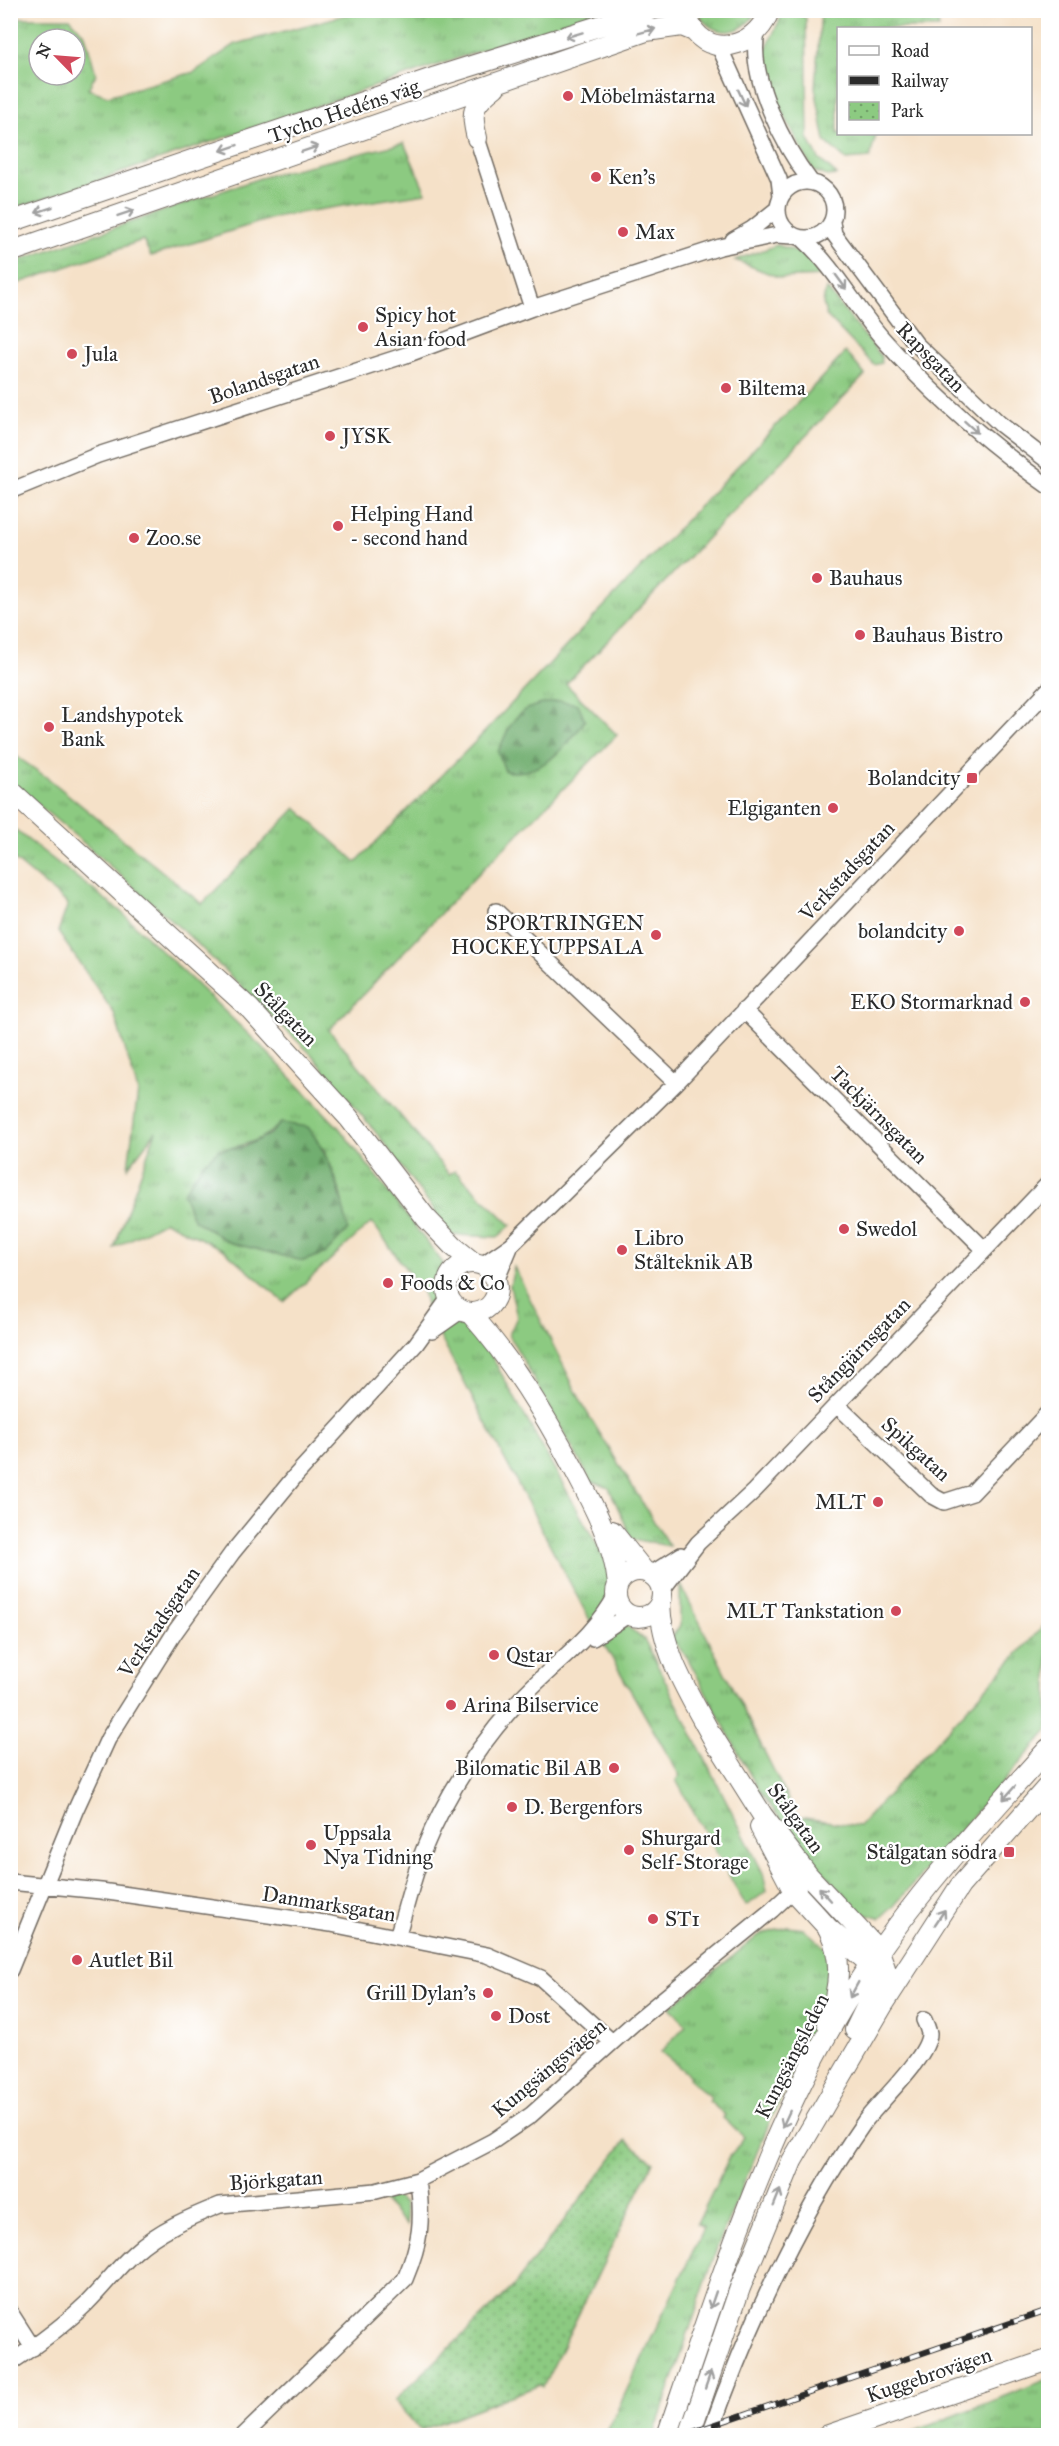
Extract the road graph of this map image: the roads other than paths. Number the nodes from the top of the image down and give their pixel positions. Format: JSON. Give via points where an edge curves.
{"nodes":[{"id":1,"x":650,"y":10,"type":"edge"},
{"id":2,"x":684,"y":10,"type":"edge"},
{"id":3,"x":770,"y":10,"type":"edge"},
{"id":4,"x":694,"y":31,"type":"junction"},
{"id":5,"x":757,"y":33,"type":"junction"},
{"id":6,"x":718,"y":44,"type":"junction"},
{"id":7,"x":502,"y":82,"type":"junction"},
{"id":8,"x":438,"y":104,"type":"junction"},
{"id":9,"x":477,"y":138,"type":"junction"},
{"id":10,"x":811,"y":182,"type":"junction"},
{"id":11,"x":779,"y":202,"type":"junction"},
{"id":12,"x":10,"y":222,"type":"edge"},
{"id":13,"x":832,"y":222,"type":"junction"},
{"id":14,"x":798,"y":237,"type":"junction"},
{"id":15,"x":720,"y":247,"type":"junction"},
{"id":16,"x":10,"y":252,"type":"edge"},
{"id":17,"x":532,"y":308,"type":"junction"},
{"id":18,"x":1048,"y":460,"type":"edge"},
{"id":19,"x":1048,"y":486,"type":"edge"},
{"id":20,"x":10,"y":491,"type":"edge"},
{"id":21,"x":1048,"y":690,"type":"edge"},
{"id":22,"x":10,"y":790,"type":"edge"},
{"id":23,"x":10,"y":804,"type":"edge"},
{"id":24,"x":92,"y":863,"type":"junction"},
{"id":25,"x":496,"y":911,"type":"dead end"},
{"id":26,"x":744,"y":1010,"type":"junction"},
{"id":27,"x":676,"y":1083,"type":"junction"},
{"id":28,"x":1048,"y":1184,"type":"edge"},
{"id":29,"x":426,"y":1218,"type":"junction"},
{"id":30,"x":511,"y":1245,"type":"junction"},
{"id":31,"x":985,"y":1250,"type":"junction"},
{"id":32,"x":478,"y":1264,"type":"junction"},
{"id":33,"x":451,"y":1274,"type":"junction"},
{"id":34,"x":495,"y":1291,"type":"junction"},
{"id":35,"x":460,"y":1307,"type":"junction"},
{"id":36,"x":514,"y":1365,"type":"junction"},
{"id":37,"x":837,"y":1405,"type":"junction"},
{"id":38,"x":1048,"y":1413,"type":"edge"},
{"id":39,"x":591,"y":1502,"type":"junction"},
{"id":40,"x":654,"y":1585,"type":"junction"},
{"id":41,"x":617,"y":1590,"type":"junction"},
{"id":42,"x":630,"y":1615,"type":"junction"},
{"id":43,"x":569,"y":1655,"type":"junction"},
{"id":44,"x":683,"y":1681,"type":"junction"},
{"id":45,"x":712,"y":1735,"type":"junction"},
{"id":46,"x":1048,"y":1749,"type":"edge"},
{"id":47,"x":1048,"y":1786,"type":"edge"},
{"id":48,"x":808,"y":1875,"type":"junction"},
{"id":49,"x":938,"y":1875,"type":"junction"},
{"id":50,"x":10,"y":1882,"type":"edge"},
{"id":51,"x":47,"y":1885,"type":"junction"},
{"id":52,"x":793,"y":1890,"type":"junction"},
{"id":53,"x":850,"y":1922,"type":"junction"},
{"id":54,"x":828,"y":1928,"type":"junction"},
{"id":55,"x":397,"y":1937,"type":"junction"},
{"id":56,"x":878,"y":1961,"type":"junction"},
{"id":57,"x":908,"y":1965,"type":"junction"},
{"id":58,"x":10,"y":1970,"type":"edge"},
{"id":59,"x":924,"y":2020,"type":"dead end"},
{"id":60,"x":612,"y":2042,"type":"junction"},
{"id":61,"x":811,"y":2067,"type":"junction"},
{"id":62,"x":792,"y":2161,"type":"junction"},
{"id":63,"x":418,"y":2180,"type":"junction"},
{"id":64,"x":10,"y":2312,"type":"edge"},
{"id":65,"x":33,"y":2348,"type":"junction"},
{"id":66,"x":1048,"y":2360,"type":"edge"},
{"id":67,"x":10,"y":2363,"type":"edge"},
{"id":68,"x":243,"y":2436,"type":"edge"},
{"id":69,"x":667,"y":2436,"type":"edge"},
{"id":70,"x":689,"y":2436,"type":"edge"},
{"id":71,"x":709,"y":2436,"type":"edge"},
{"id":72,"x":826,"y":2436,"type":"edge"}],
"edges":[{"from":1,"to":12,"type":"main road","name":"Tycho Hedéns väg","one_way":true,"via":[[436,77]]},
{"from":2,"to":4,"type":"main road"},
{"from":3,"to":5,"type":"main road"},
{"from":4,"to":6,"type":"main road"},
{"from":7,"to":4,"type":"main road","name":"Tycho Hedéns väg","one_way":true,"via":[[646,31],[682,26]]},
{"from":5,"to":6,"type":"main road","via":[[739,43]]},
{"from":5,"to":10,"type":"street","via":[[755,56],[763,87],[797,164]]},
{"from":6,"to":11,"type":"street","one_way":true,"via":[[779,179]]},
{"from":7,"to":8,"type":"main road","name":"Tycho Hedéns väg"},
{"from":7,"to":9,"type":"main road","via":[[479,99],[473,121]]},
{"from":8,"to":9,"type":"main road","via":[[464,116]]},
{"from":16,"to":8,"type":"main road","name":"Tycho Hedéns väg","one_way":true},
{"from":9,"to":17,"type":"street"},
{"from":10,"to":11,"type":"street","via":[[789,187]]},
{"from":10,"to":13,"type":"street","via":[[822,186],[831,196]]},
{"from":11,"to":14,"type":"street","via":[[779,222]]},
{"from":11,"to":15,"type":"street","name":"Bolandsgatan","via":[[752,229]]},
{"from":13,"to":14,"type":"street","via":[[815,238]]},
{"from":13,"to":18,"type":"street","name":"Rapsgatan","via":[[834,234],[916,344],[1000,424]]},
{"from":14,"to":15,"type":"street","name":"Bolandsgatan","via":[[777,236]]},
{"from":14,"to":19,"type":"street","name":"Rapsgatan","one_way":true,"via":[[821,255],[882,338],[938,398],[992,446]]},
{"from":15,"to":17,"type":"street","name":"Bolandsgatan"},
{"from":17,"to":20,"type":"street","name":"Bolandsgatan","via":[[406,355],[98,454]]},
{"from":21,"to":26,"type":"street","name":"Verkstadsgatan"},
{"from":22,"to":24,"type":"main road","name":"Stålgatan"},
{"from":23,"to":24,"type":"main road","name":"Stålgatan"},
{"from":24,"to":29,"type":"main road","name":"Stålgatan","via":[[285,1046],[349,1118]]},
{"from":25,"to":27,"type":"street"},
{"from":26,"to":27,"type":"street","name":"Verkstadsgatan"},
{"from":26,"to":31,"type":"street","name":"Tackjärnsgatan"},
{"from":27,"to":30,"type":"street","name":"Verkstadsgatan"},
{"from":28,"to":31,"type":"street","name":"Stångjärnsgatan"},
{"from":29,"to":32,"type":"main road","name":"Stålgatan","via":[[453,1246]]},
{"from":29,"to":33,"type":"main road","name":"Stålgatan"},
{"from":30,"to":32,"type":"street","name":"Verkstadsgatan"},
{"from":30,"to":34,"type":"street","name":"Verkstadsgatan"},
{"from":31,"to":37,"type":"street","name":"Stångjärnsgatan"},
{"from":32,"to":33,"type":"main road","via":[[459,1266]]},
{"from":32,"to":34,"type":"main road","via":[[488,1269]]},
{"from":33,"to":35,"type":"main road","via":[[447,1289]]},
{"from":34,"to":35,"type":"main road","via":[[479,1312]]},
{"from":34,"to":36,"type":"main road","via":[[500,1330]]},
{"from":35,"to":36,"type":"main road"},
{"from":35,"to":51,"type":"street","name":"Verkstadsgatan","via":[[416,1344],[296,1475],[232,1553],[108,1739]]},
{"from":36,"to":39,"type":"main road"},
{"from":37,"to":38,"type":"street","name":"Spikgatan","via":[[931,1495],[944,1502],[972,1492]]},
{"from":37,"to":40,"type":"street","name":"Stångjärnsgatan","via":[[754,1491]]},
{"from":39,"to":40,"type":"main road"},
{"from":39,"to":41,"type":"main road","via":[[615,1559]]},
{"from":40,"to":41,"type":"main road","via":[[629,1573]]},
{"from":40,"to":42,"type":"main road","via":[[648,1614]]},
{"from":40,"to":44,"type":"main road","name":"Stålgatan","via":[[663,1633]]},
{"from":41,"to":42,"type":"main road","via":[[620,1606]]},
{"from":41,"to":43,"type":"street","via":[[600,1622]]},
{"from":42,"to":43,"type":"street"},
{"from":42,"to":44,"type":"main road","name":"Stålgatan","via":[[655,1639]]},
{"from":43,"to":55,"type":"street","via":[[515,1704],[467,1766],[424,1849]]},
{"from":44,"to":45,"type":"main road","name":"Stålgatan"},
{"from":45,"to":48,"type":"main road","name":"Stålgatan","via":[[763,1816]]},
{"from":45,"to":52,"type":"main road","name":"Stålgatan"},
{"from":46,"to":49,"type":"main road","name":"Kungsängsleden","one_way":true},
{"from":57,"to":47,"type":"main road","one_way":true,"via":[[960,1886]]},
{"from":48,"to":52,"type":"street","name":"Kungsängsvägen"},
{"from":53,"to":48,"type":"main road","name":"Stålgatan","one_way":true},
{"from":49,"to":53,"type":"main road","via":[[882,1928]]},
{"from":49,"to":56,"type":"main road","name":"Kungsängsleden"},
{"from":50,"to":51,"type":"street","name":"Danmarksgatan"},
{"from":51,"to":55,"type":"street","name":"Danmarksgatan","via":[[331,1924]]},
{"from":51,"to":58,"type":"street","name":"Verkstadsgatan"},
{"from":52,"to":54,"type":"main road","name":"Stålgatan"},
{"from":52,"to":60,"type":"street","name":"Kungsängsvägen"},
{"from":53,"to":56,"type":"main road","name":"Stålgatan"},
{"from":54,"to":56,"type":"main road","name":"Stålgatan"},
{"from":54,"to":61,"type":"main road","name":"Stålgatan","via":[[837,1947],[839,1974],[829,2019]]},
{"from":55,"to":60,"type":"street","name":"Danmarksgatan","via":[[487,1955],[541,1978]]},
{"from":56,"to":57,"type":"main road"},
{"from":56,"to":61,"type":"main road","name":"Kungsängsleden","one_way":true},
{"from":56,"to":62,"type":"main road"},
{"from":57,"to":62,"type":"main road"},
{"from":59,"to":71,"type":"street","via":[[929,2035],[923,2052],[854,2138],[800,2229],[730,2377]]},
{"from":60,"to":63,"type":"street","name":"Kungsängsvägen","via":[[522,2121],[493,2141]]},
{"from":61,"to":69,"type":"main road","name":"Kungsängsleden","one_way":true,"via":[[777,2138],[718,2284]]},
{"from":70,"to":62,"type":"main road","one_way":true,"via":[[740,2288]]},
{"from":63,"to":65,"type":"street","name":"Björkgatan","via":[[376,2191],[220,2205],[197,2214],[165,2229],[135,2251],[87,2303]]},
{"from":63,"to":68,"type":"street","via":[[423,2215],[416,2254],[405,2279]]},
{"from":64,"to":65,"type":"street"},
{"from":65,"to":67,"type":"street","name":"Björkgatan"},
{"from":66,"to":72,"type":"main road","name":"Kuggebrovägen"}]}
